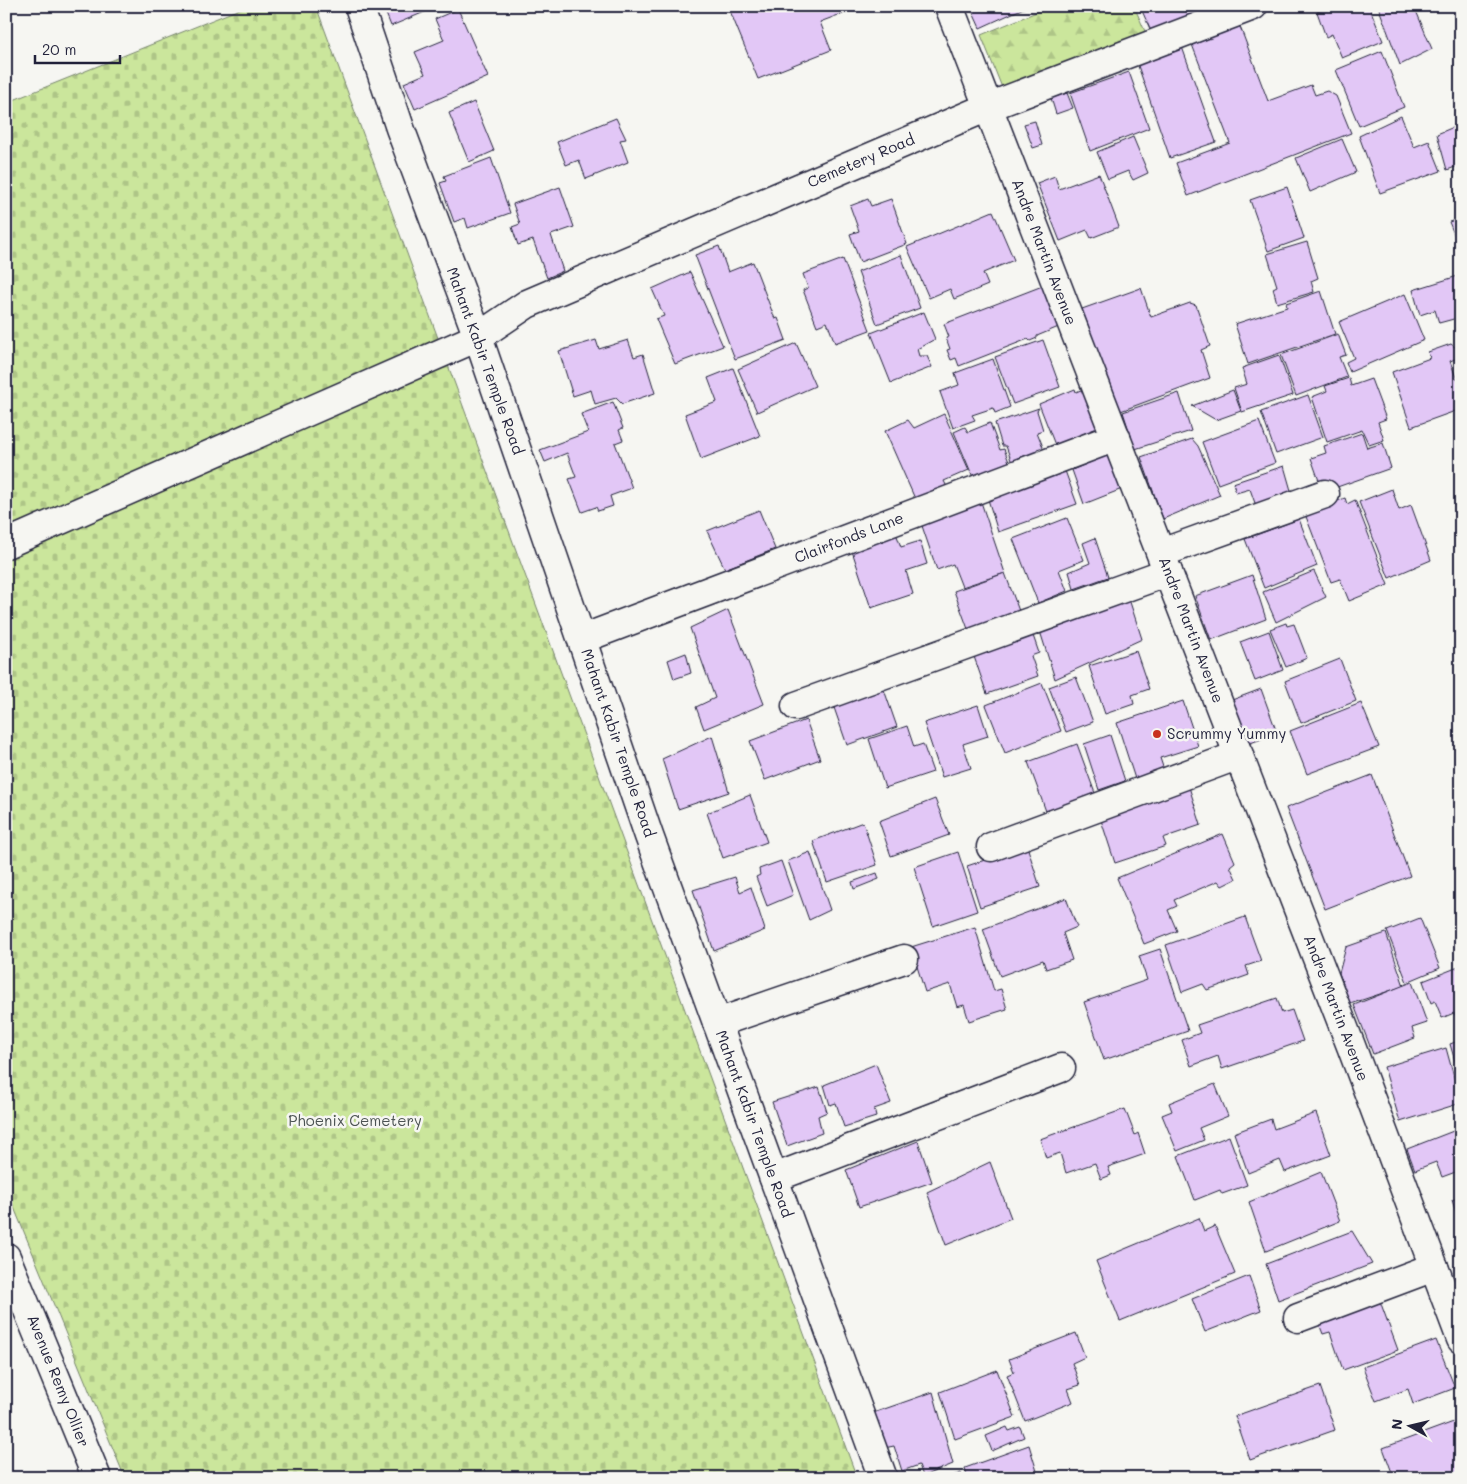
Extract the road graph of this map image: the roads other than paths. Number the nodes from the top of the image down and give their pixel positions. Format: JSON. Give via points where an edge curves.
{"nodes":[{"id":1,"x":359,"y":6,"type":"edge"},
{"id":2,"x":949,"y":6,"type":"edge"},
{"id":3,"x":1253,"y":6,"type":"edge"},
{"id":4,"x":988,"y":107,"type":"junction"},
{"id":5,"x":478,"y":337,"type":"junction"},
{"id":6,"x":1116,"y":437,"type":"junction"},
{"id":7,"x":1325,"y":494,"type":"dead end"},
{"id":8,"x":6,"y":544,"type":"edge"},
{"id":9,"x":1165,"y":562,"type":"junction"},
{"id":10,"x":582,"y":639,"type":"junction"},
{"id":11,"x":796,"y":706,"type":"dead end"},
{"id":12,"x":1239,"y":755,"type":"junction"},
{"id":13,"x":991,"y":847,"type":"dead end"},
{"id":14,"x":904,"y":959,"type":"dead end"},
{"id":15,"x":717,"y":1023,"type":"junction"},
{"id":16,"x":1061,"y":1068,"type":"dead end"},
{"id":17,"x":774,"y":1178,"type":"junction"},
{"id":18,"x":6,"y":1256,"type":"edge"},
{"id":19,"x":1434,"y":1267,"type":"junction"},
{"id":20,"x":1298,"y":1318,"type":"dead end"},
{"id":21,"x":1461,"y":1339,"type":"edge"},
{"id":22,"x":98,"y":1478,"type":"edge"},
{"id":23,"x":883,"y":1478,"type":"edge"}],
"edges":[{"from":1,"to":5,"type":"street","name":"Mahant Kabir Temple Road","via":[[400,128]]},
{"from":2,"to":4,"type":"street","name":"Andre Martin Avenue"},
{"from":3,"to":4,"type":"street","name":"Cemetery Road"},
{"from":4,"to":5,"type":"street","name":"Cemetery Road","via":[[527,304]]},
{"from":4,"to":6,"type":"street","name":"Andre Martin Avenue"},
{"from":5,"to":8,"type":"street","name":"Cemetery Road"},
{"from":5,"to":10,"type":"street","name":"Mahant Kabir Temple Road"},
{"from":6,"to":9,"type":"street","name":"Andre Martin Avenue"},
{"from":6,"to":10,"type":"street","name":"Clairfonds Lane"},
{"from":7,"to":9,"type":"street"},
{"from":9,"to":11,"type":"street"},
{"from":9,"to":12,"type":"street","name":"Andre Martin Avenue"},
{"from":10,"to":15,"type":"street","name":"Mahant Kabir Temple Road"},
{"from":12,"to":13,"type":"street"},
{"from":12,"to":19,"type":"street","name":"Andre Martin Avenue"},
{"from":14,"to":15,"type":"street"},
{"from":15,"to":17,"type":"street","name":"Mahant Kabir Temple Road"},
{"from":16,"to":17,"type":"street"},
{"from":17,"to":23,"type":"street","name":"Mahant Kabir Temple Road"},
{"from":18,"to":22,"type":"street","name":"Avenue Remy Ollier"},
{"from":19,"to":20,"type":"street"},
{"from":19,"to":21,"type":"street","name":"Andre Martin Avenue"}]}
